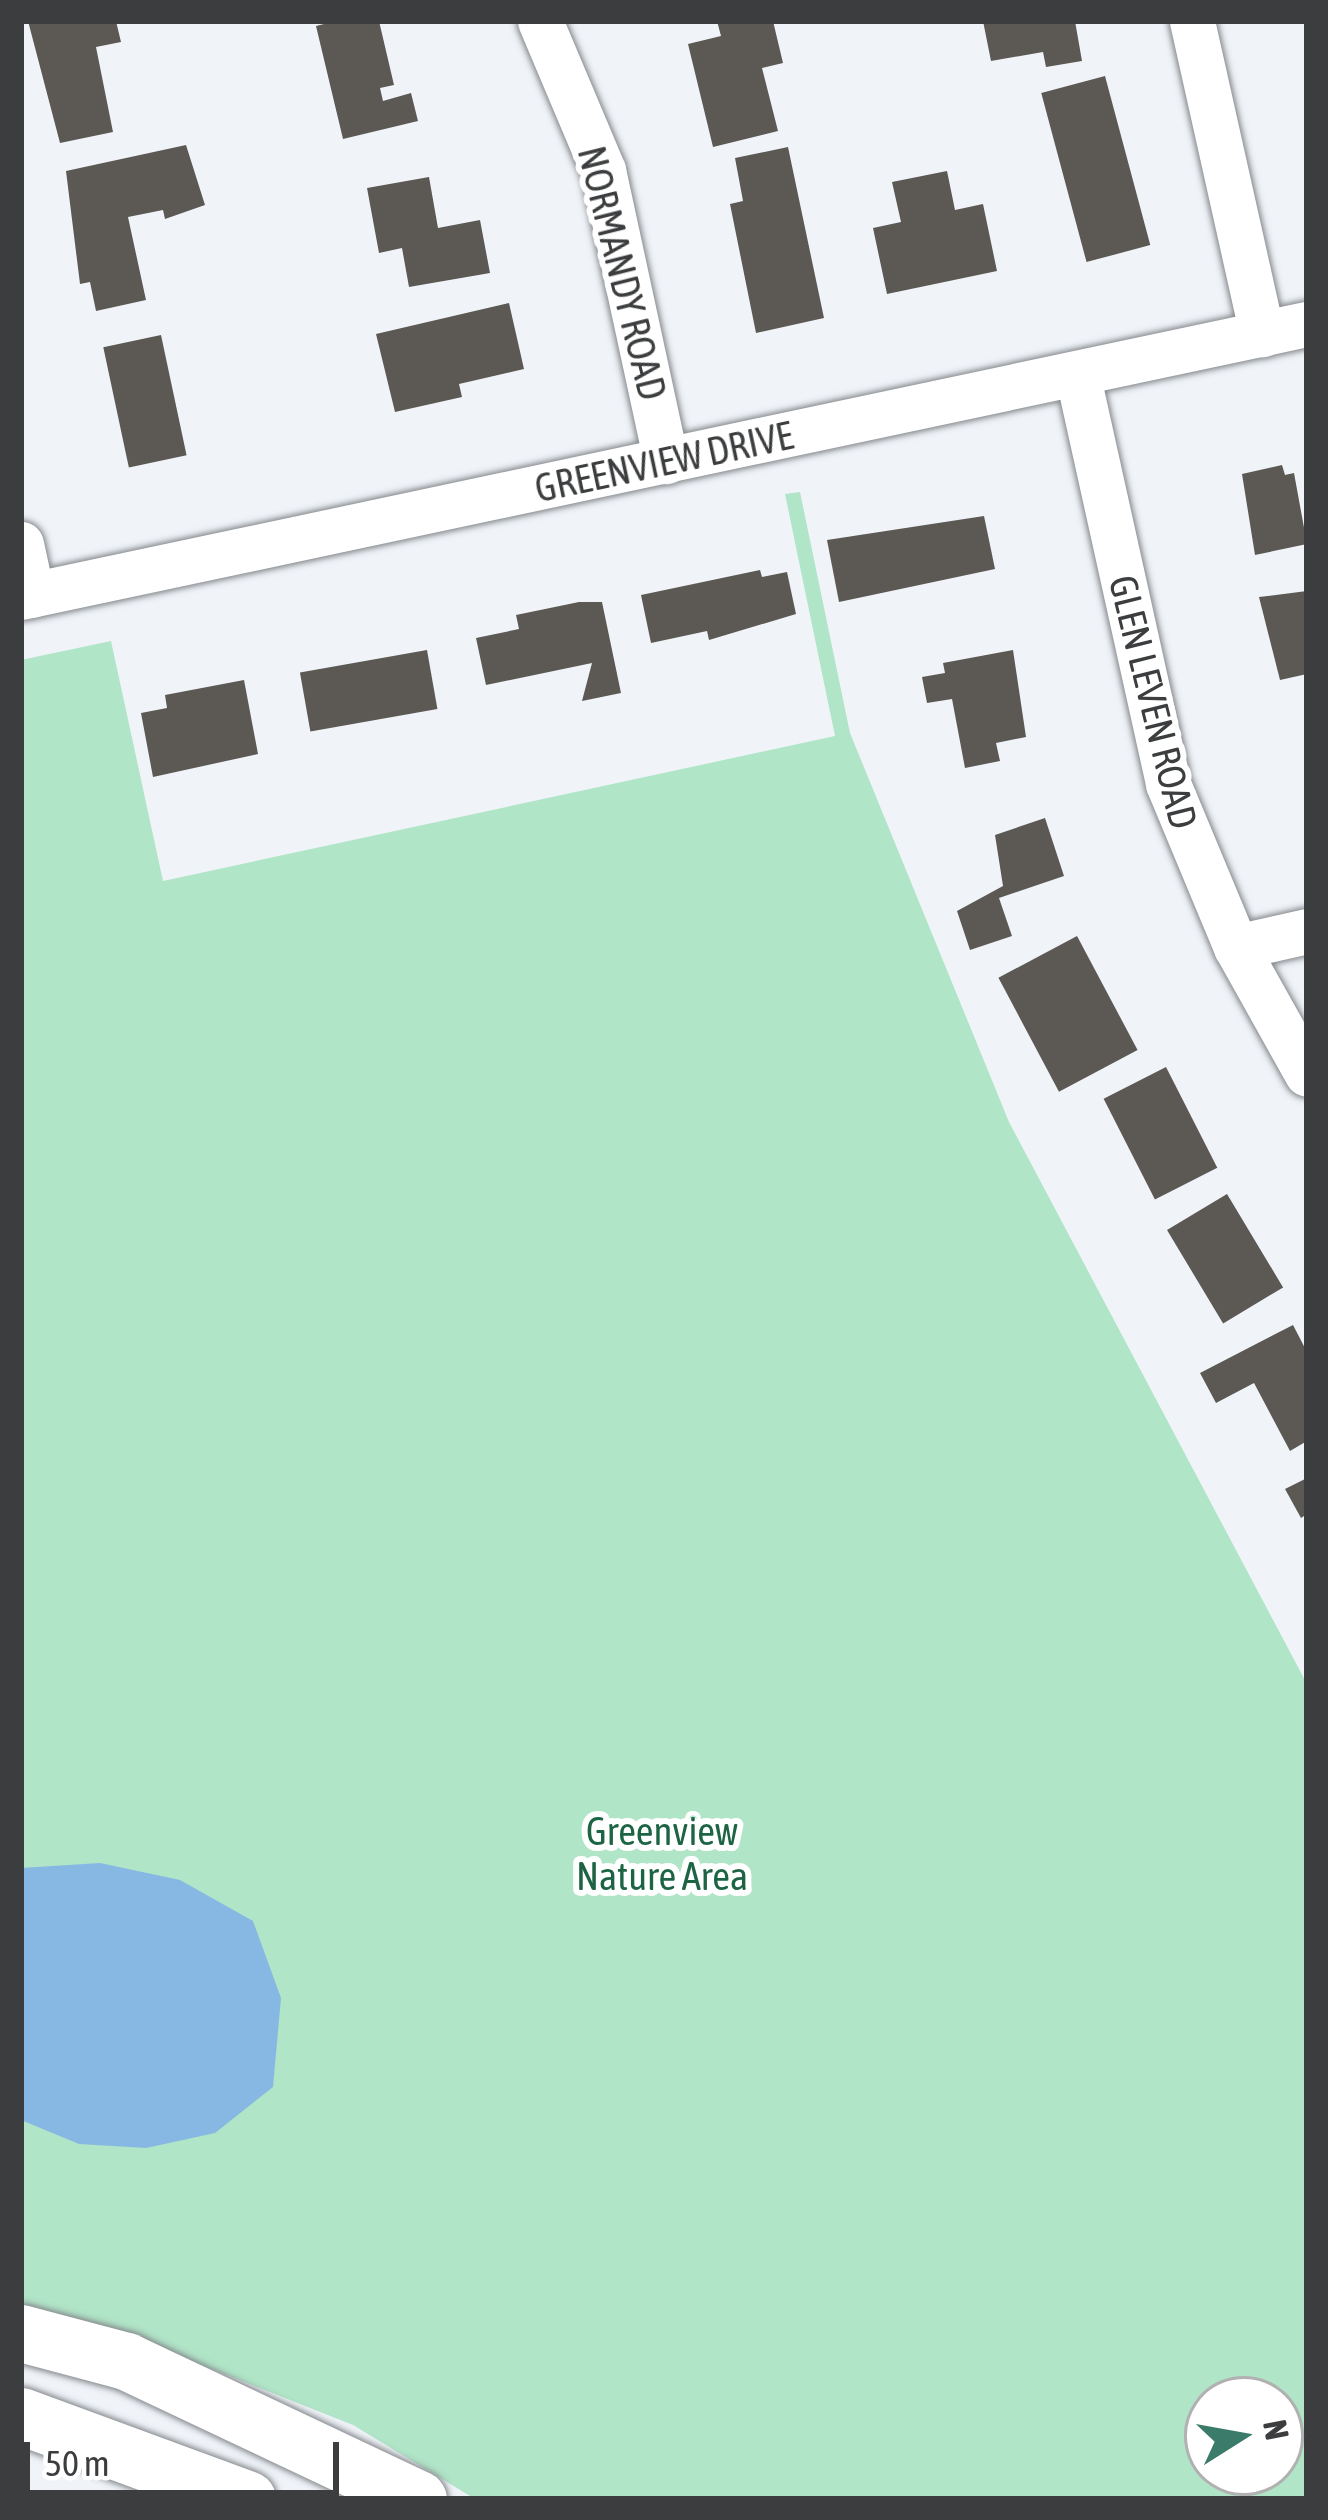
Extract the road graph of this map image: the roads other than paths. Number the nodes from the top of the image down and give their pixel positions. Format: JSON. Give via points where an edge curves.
{"nodes":[{"id":1,"x":540,"y":21,"type":"edge"},
{"id":2,"x":1192,"y":21,"type":"edge"},
{"id":3,"x":1307,"y":324,"type":"edge"},
{"id":4,"x":1262,"y":334,"type":"junction"},
{"id":5,"x":1078,"y":377,"type":"junction"},
{"id":6,"x":666,"y":461,"type":"junction"},
{"id":7,"x":21,"y":544,"type":"edge"},
{"id":8,"x":27,"y":596,"type":"edge"},
{"id":9,"x":1307,"y":932,"type":"edge"},
{"id":10,"x":1236,"y":947,"type":"junction"},
{"id":11,"x":1307,"y":1074,"type":"edge"},
{"id":12,"x":21,"y":2333,"type":"edge"},
{"id":13,"x":21,"y":2416,"type":"edge"},
{"id":14,"x":247,"y":2499,"type":"edge"},
{"id":15,"x":418,"y":2499,"type":"edge"}],
"edges":[{"from":1,"to":6,"type":"street","name":"NORMANDY ROAD","via":[[603,170]]},
{"from":2,"to":4,"type":"street"},
{"from":3,"to":4,"type":"street","name":"GREENVIEW DRIVE"},
{"from":4,"to":5,"type":"street","name":"GREENVIEW DRIVE"},
{"from":5,"to":6,"type":"street","name":"GREENVIEW DRIVE"},
{"from":5,"to":10,"type":"street","name":"GLEN LEVEN ROAD","via":[[1168,784]]},
{"from":6,"to":8,"type":"street","name":"GREENVIEW DRIVE"},
{"from":7,"to":8,"type":"street"},
{"from":9,"to":10,"type":"street"},
{"from":10,"to":11,"type":"street","name":"GLEN LEVEN ROAD"},
{"from":12,"to":15,"type":"street","via":[[126,2361]]},
{"from":13,"to":14,"type":"street"}]}
